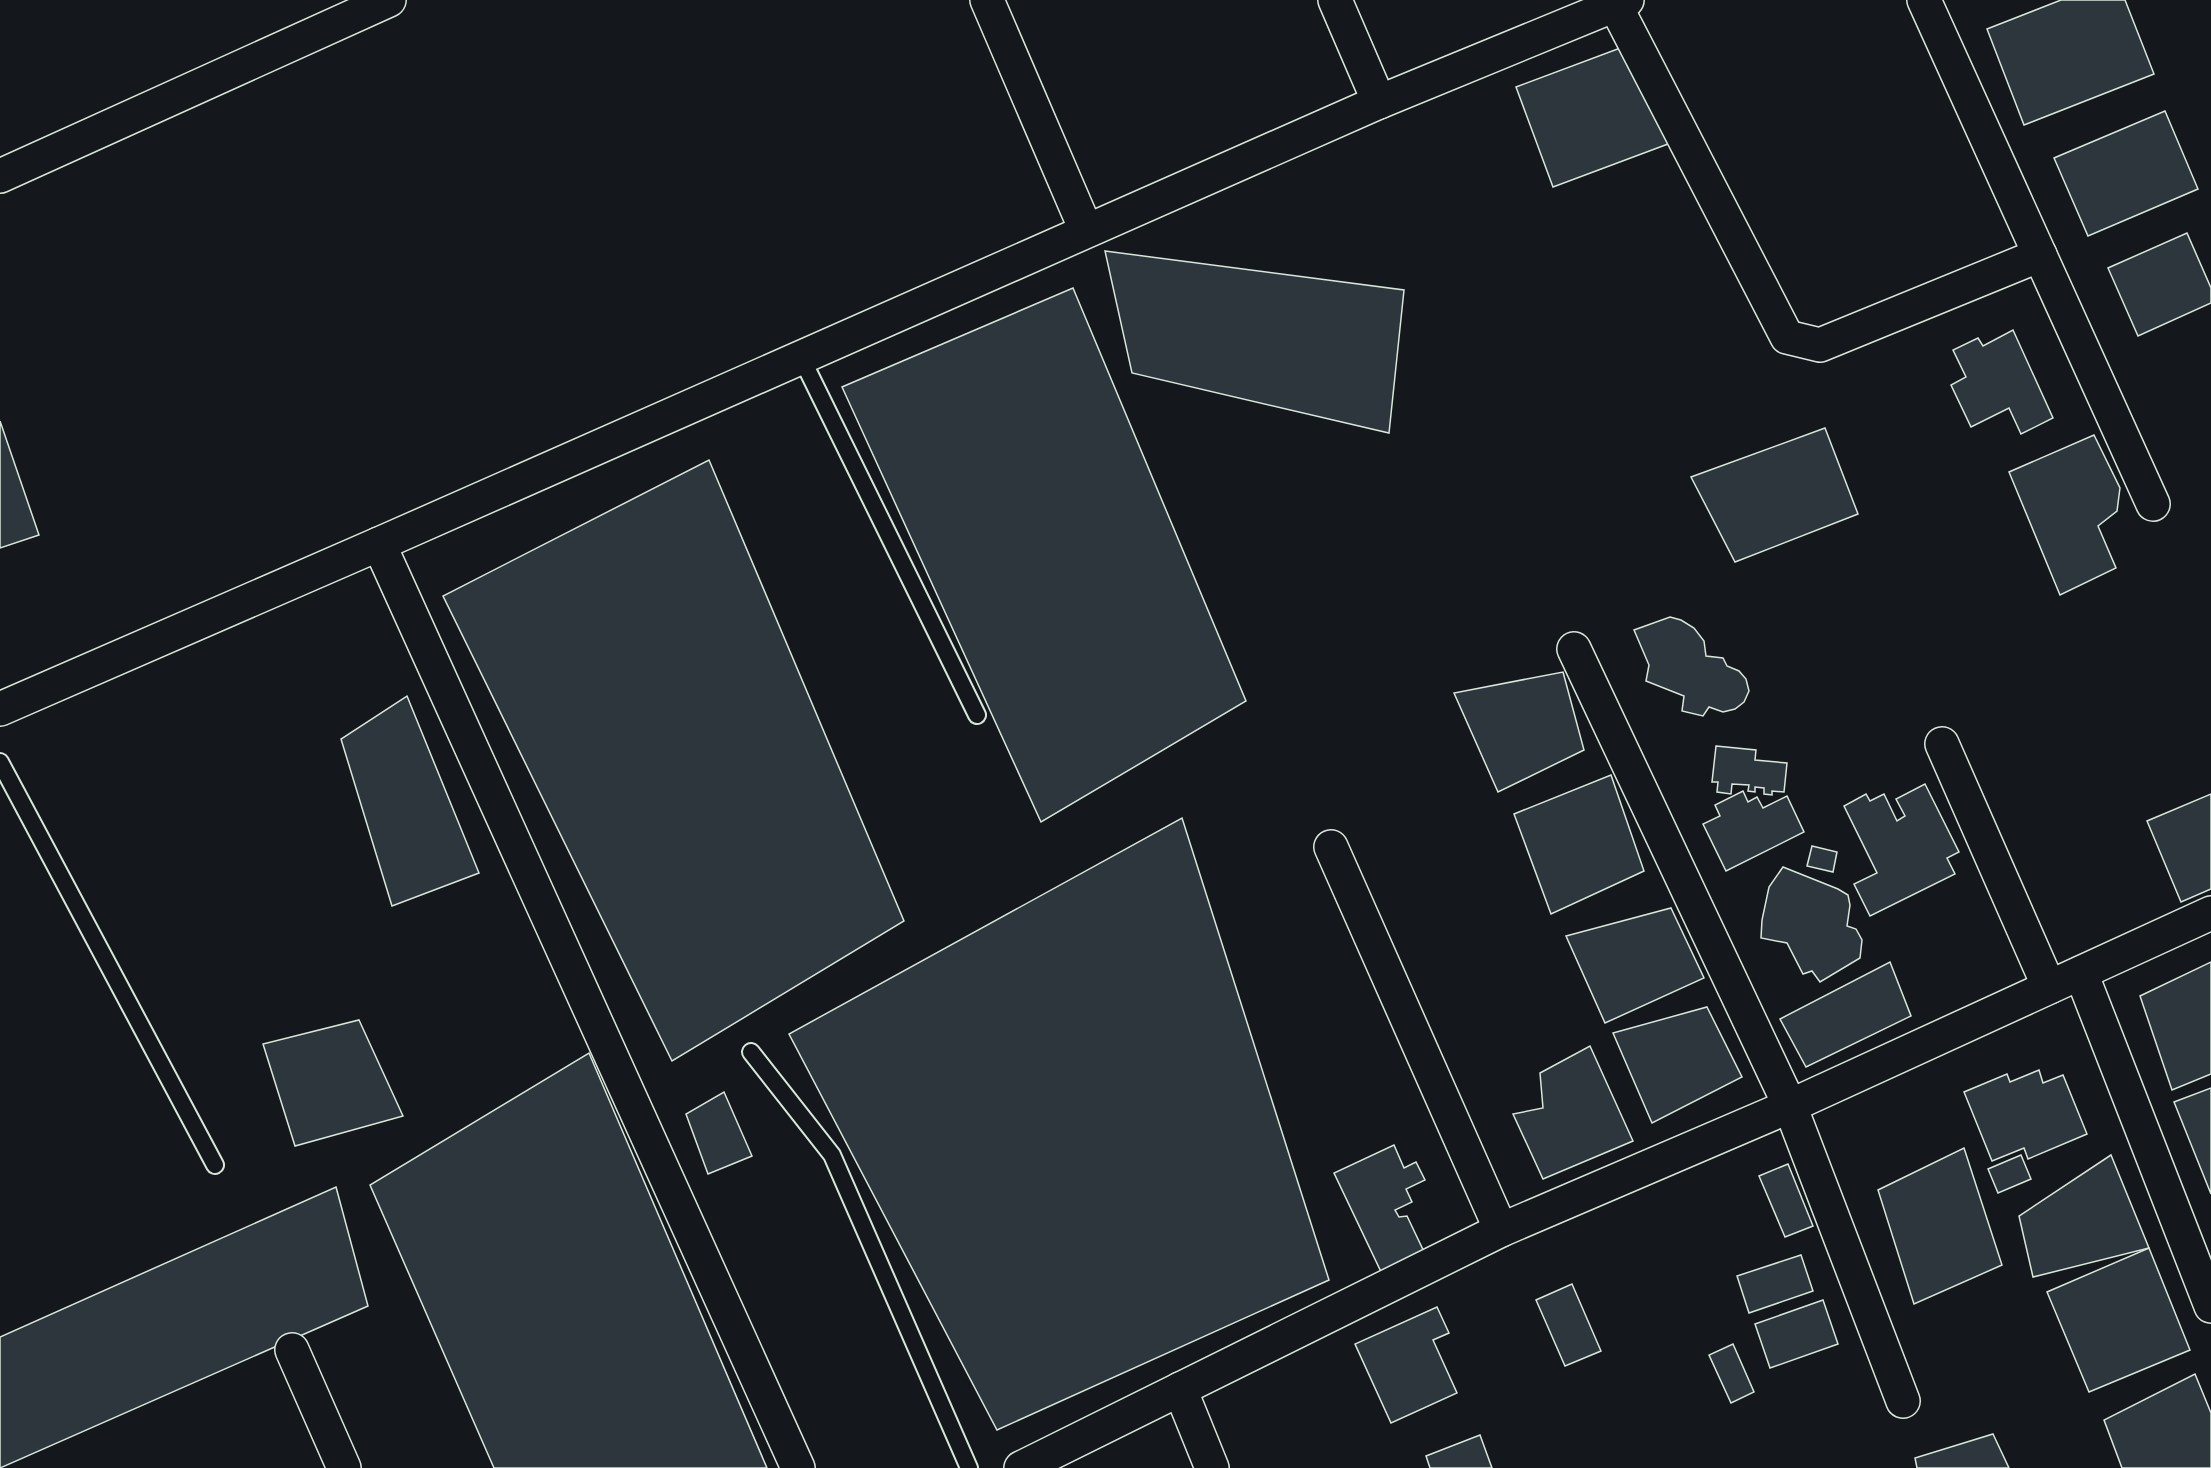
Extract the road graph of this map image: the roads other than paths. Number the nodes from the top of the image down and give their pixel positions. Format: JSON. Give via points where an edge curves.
{"nodes":[{"id":1,"x":389,"y":0,"type":"edge"},
{"id":2,"x":987,"y":0,"type":"edge"},
{"id":3,"x":1335,"y":0,"type":"edge"},
{"id":4,"x":1924,"y":0,"type":"edge"},
{"id":5,"x":1621,"y":3,"type":"edge"},
{"id":6,"x":1379,"y":102,"type":"junction"},
{"id":7,"x":0,"y":176,"type":"edge"},
{"id":8,"x":1086,"y":230,"type":"junction"},
{"id":9,"x":2040,"y":255,"type":"junction"},
{"id":10,"x":801,"y":357,"type":"junction"},
{"id":11,"x":2153,"y":504,"type":"dead end"},
{"id":12,"x":379,"y":544,"type":"junction"},
{"id":13,"x":1574,"y":649,"type":"dead end"},
{"id":14,"x":0,"y":709,"type":"edge"},
{"id":15,"x":977,"y":715,"type":"dead end"},
{"id":16,"x":1942,"y":744,"type":"dead end"},
{"id":17,"x":0,"y":762,"type":"edge"},
{"id":18,"x":1331,"y":847,"type":"dead end"},
{"id":19,"x":2211,"y":913,"type":"edge"},
{"id":20,"x":2080,"y":973,"type":"junction"},
{"id":21,"x":2049,"y":987,"type":"junction"},
{"id":22,"x":751,"y":1052,"type":"dead end"},
{"id":23,"x":1790,"y":1106,"type":"junction"},
{"id":24,"x":215,"y":1165,"type":"dead end"},
{"id":25,"x":1501,"y":1230,"type":"junction"},
{"id":26,"x":2211,"y":1306,"type":"edge"},
{"id":27,"x":292,"y":1350,"type":"dead end"},
{"id":28,"x":1180,"y":1389,"type":"junction"},
{"id":29,"x":1903,"y":1401,"type":"dead end"},
{"id":30,"x":344,"y":1468,"type":"edge"},
{"id":31,"x":798,"y":1468,"type":"edge"},
{"id":32,"x":969,"y":1468,"type":"edge"},
{"id":33,"x":1021,"y":1468,"type":"edge"},
{"id":34,"x":1212,"y":1468,"type":"edge"}],
"edges":[{"from":1,"to":7,"type":"street"},
{"from":2,"to":8,"type":"street"},
{"from":3,"to":6,"type":"street"},
{"from":4,"to":9,"type":"street"},
{"from":5,"to":6,"type":"street"},
{"from":5,"to":9,"type":"street","via":[[1787,337],[1820,345]]},
{"from":6,"to":8,"type":"street"},
{"from":8,"to":10,"type":"street"},
{"from":9,"to":11,"type":"street"},
{"from":10,"to":12,"type":"street"},
{"from":10,"to":15,"type":"lane"},
{"from":12,"to":14,"type":"street"},
{"from":12,"to":31,"type":"street"},
{"from":13,"to":23,"type":"street"},
{"from":16,"to":21,"type":"street"},
{"from":17,"to":24,"type":"lane"},
{"from":18,"to":25,"type":"street"},
{"from":19,"to":20,"type":"street"},
{"from":20,"to":21,"type":"street"},
{"from":20,"to":26,"type":"street"},
{"from":21,"to":23,"type":"street"},
{"from":22,"to":32,"type":"lane","via":[[832,1155]]},
{"from":23,"to":25,"type":"street"},
{"from":23,"to":29,"type":"street"},
{"from":25,"to":28,"type":"street"},
{"from":27,"to":30,"type":"street"},
{"from":28,"to":33,"type":"street"},
{"from":28,"to":34,"type":"street"}]}
